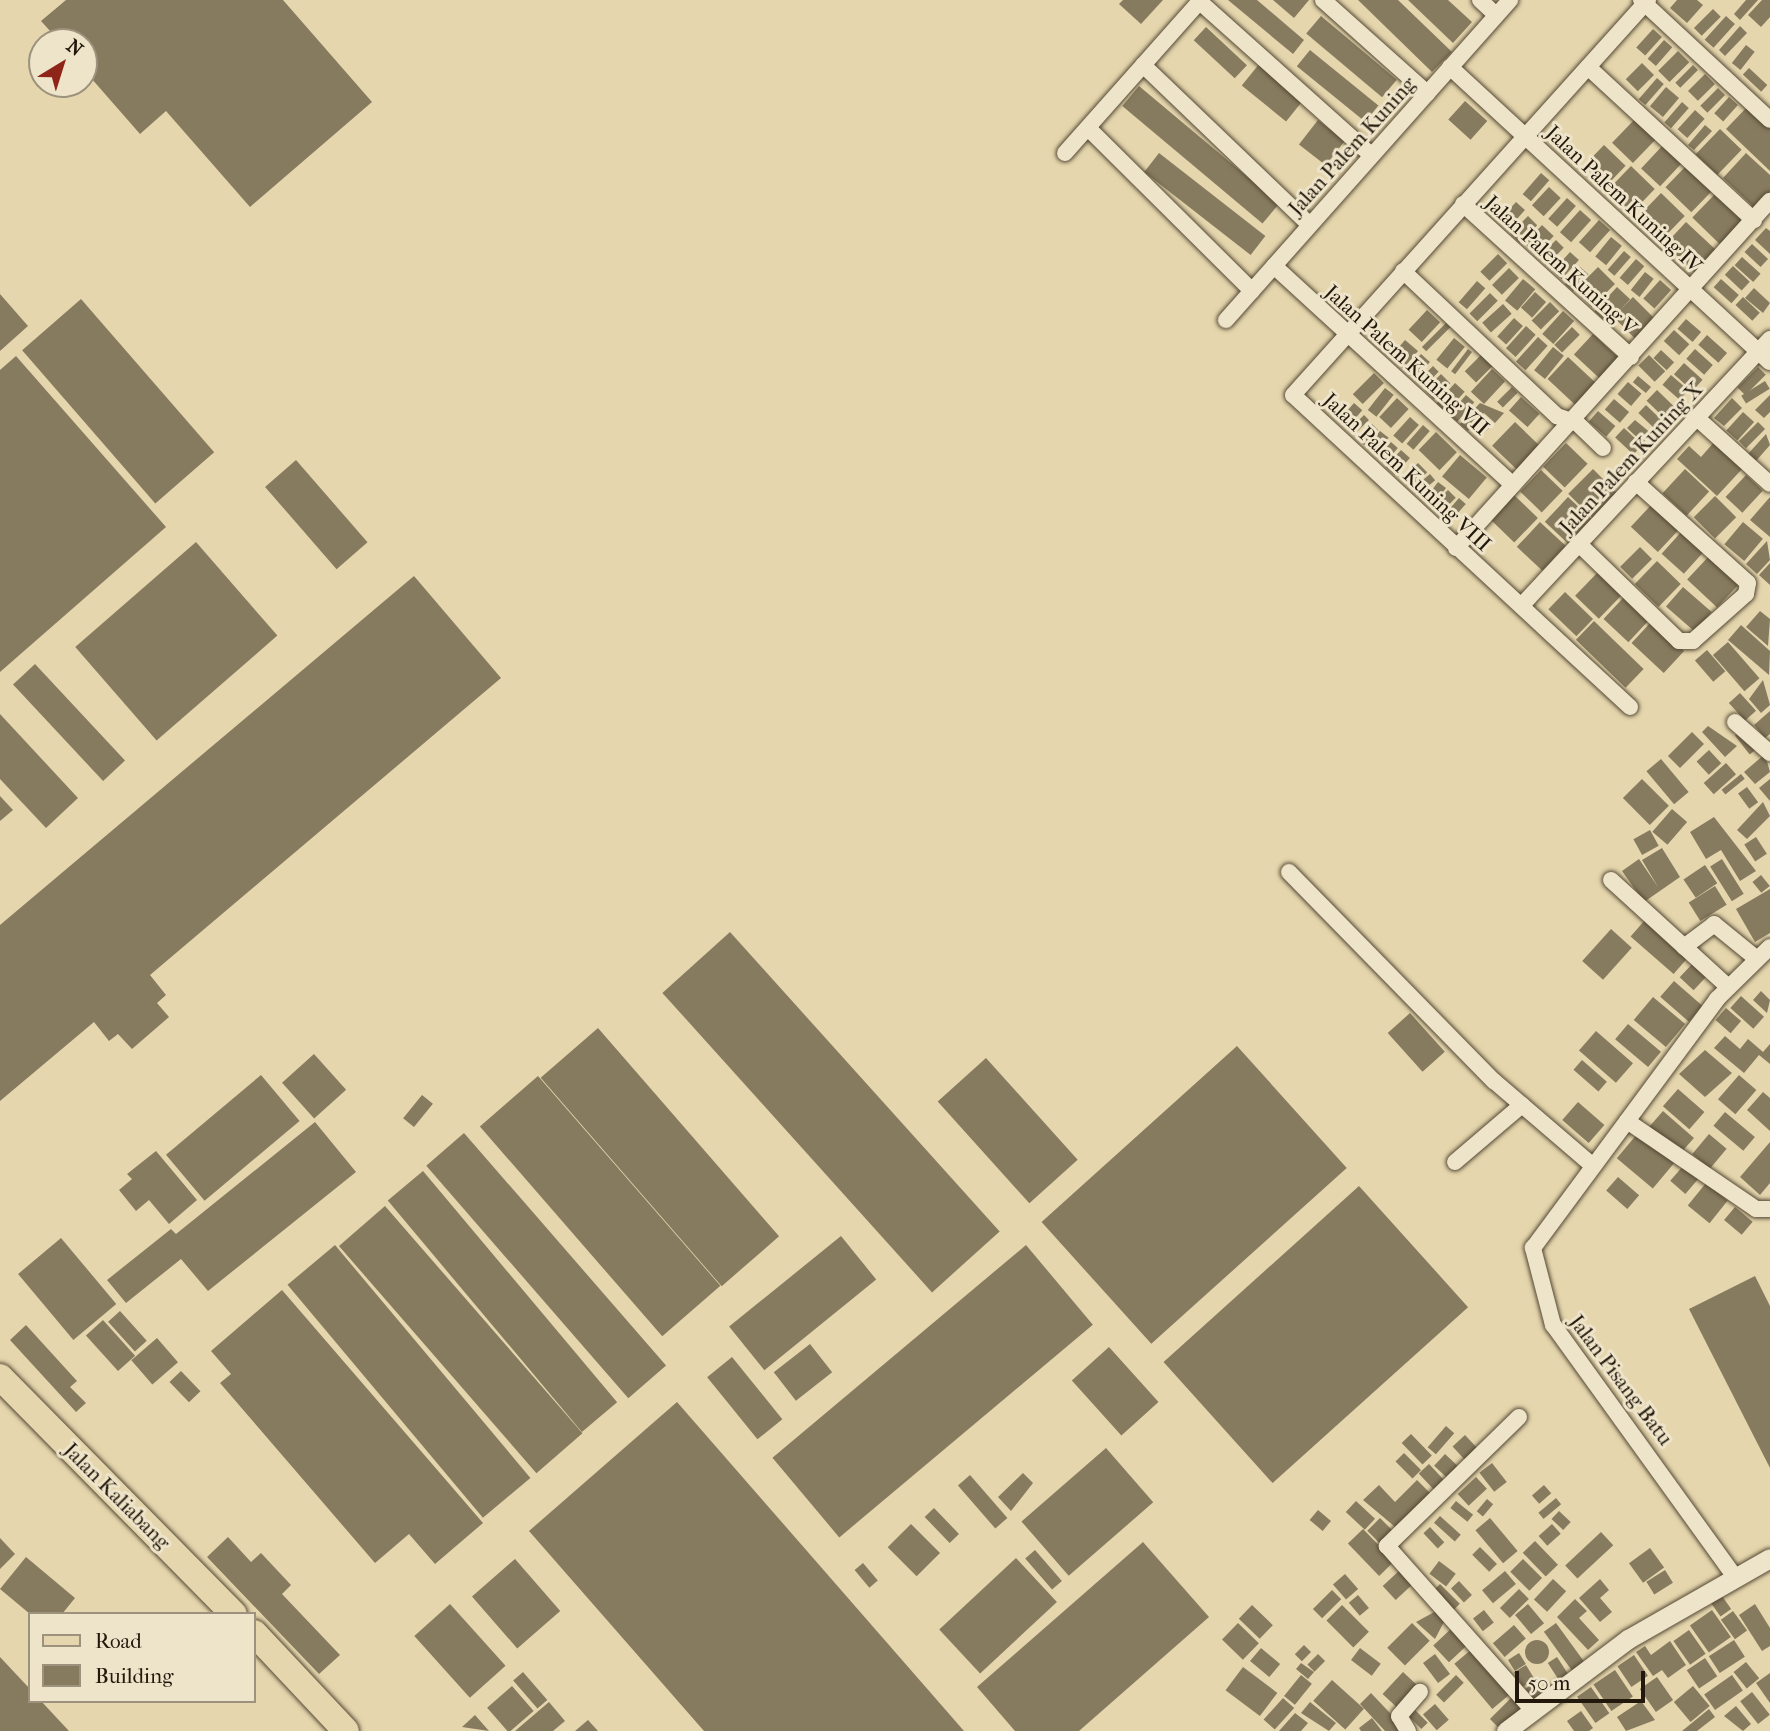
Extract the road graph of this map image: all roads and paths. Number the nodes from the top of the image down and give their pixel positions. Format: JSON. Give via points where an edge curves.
{"nodes":[{"id":1,"x":1323,"y":0,"type":"edge"},
{"id":2,"x":1480,"y":0,"type":"edge"},
{"id":3,"x":1510,"y":0,"type":"edge"},
{"id":4,"x":1201,"y":1,"type":"edge"},
{"id":5,"x":1645,"y":1,"type":"edge"},
{"id":6,"x":1496,"y":15,"type":"junction"},
{"id":7,"x":1143,"y":65,"type":"junction"},
{"id":8,"x":1450,"y":67,"type":"junction"},
{"id":9,"x":1588,"y":68,"type":"junction"},
{"id":10,"x":1427,"y":93,"type":"junction"},
{"id":11,"x":1770,"y":120,"type":"edge"},
{"id":12,"x":1088,"y":128,"type":"junction"},
{"id":13,"x":1526,"y":138,"type":"junction"},
{"id":14,"x":1065,"y":153,"type":"dead end"},
{"id":15,"x":1371,"y":155,"type":"junction"},
{"id":16,"x":1770,"y":201,"type":"edge"},
{"id":17,"x":1463,"y":205,"type":"junction"},
{"id":18,"x":1754,"y":220,"type":"junction"},
{"id":19,"x":1310,"y":225,"type":"junction"},
{"id":20,"x":1274,"y":266,"type":"junction"},
{"id":21,"x":1403,"y":271,"type":"junction"},
{"id":22,"x":1692,"y":290,"type":"junction"},
{"id":23,"x":1252,"y":291,"type":"junction"},
{"id":24,"x":1226,"y":320,"type":"dead end"},
{"id":25,"x":1344,"y":332,"type":"junction"},
{"id":26,"x":1766,"y":351,"type":"edge"},
{"id":27,"x":1631,"y":357,"type":"junction"},
{"id":28,"x":1697,"y":418,"type":"junction"},
{"id":29,"x":1570,"y":420,"type":"junction"},
{"id":30,"x":1603,"y":448,"type":"dead end"},
{"id":31,"x":1636,"y":482,"type":"junction"},
{"id":32,"x":1770,"y":484,"type":"edge"},
{"id":33,"x":1513,"y":485,"type":"junction"},
{"id":34,"x":1579,"y":544,"type":"junction"},
{"id":35,"x":1456,"y":548,"type":"junction"},
{"id":36,"x":1522,"y":606,"type":"junction"},
{"id":37,"x":1630,"y":707,"type":"dead end"},
{"id":38,"x":1735,"y":722,"type":"dead end"},
{"id":39,"x":1770,"y":752,"type":"edge"},
{"id":40,"x":1289,"y":873,"type":"dead end"},
{"id":41,"x":1611,"y":880,"type":"dead end"},
{"id":42,"x":1684,"y":947,"type":"junction"},
{"id":43,"x":1770,"y":947,"type":"edge"},
{"id":44,"x":1757,"y":959,"type":"junction"},
{"id":45,"x":1728,"y":987,"type":"junction"},
{"id":46,"x":1522,"y":1105,"type":"junction"},
{"id":47,"x":1627,"y":1121,"type":"junction"},
{"id":48,"x":1455,"y":1162,"type":"dead end"},
{"id":49,"x":1592,"y":1165,"type":"junction"},
{"id":50,"x":1770,"y":1209,"type":"edge"},
{"id":51,"x":0,"y":1377,"type":"edge"},
{"id":52,"x":1518,"y":1417,"type":"dead end"},
{"id":53,"x":1770,"y":1558,"type":"edge"},
{"id":54,"x":1735,"y":1577,"type":"junction"},
{"id":55,"x":232,"y":1612,"type":"edge"},
{"id":56,"x":256,"y":1635,"type":"edge"},
{"id":57,"x":1420,"y":1692,"type":"dead end"},
{"id":58,"x":1531,"y":1708,"type":"junction"},
{"id":59,"x":346,"y":1731,"type":"edge"},
{"id":60,"x":1408,"y":1731,"type":"edge"},
{"id":61,"x":1506,"y":1731,"type":"edge"}],
"edges":[{"from":1,"to":10,"type":"street"},
{"from":2,"to":6,"type":"street"},
{"from":3,"to":6,"type":"street","name":"Jalan Palem Kuning"},
{"from":4,"to":7,"type":"street"},
{"from":4,"to":15,"type":"street"},
{"from":5,"to":9,"type":"street"},
{"from":5,"to":11,"type":"street"},
{"from":6,"to":8,"type":"street","name":"Jalan Palem Kuning"},
{"from":7,"to":12,"type":"street"},
{"from":7,"to":19,"type":"street"},
{"from":8,"to":10,"type":"street","name":"Jalan Palem Kuning"},
{"from":8,"to":13,"type":"street","name":"Jalan Palem Kuning IV"},
{"from":9,"to":13,"type":"street"},
{"from":9,"to":18,"type":"street"},
{"from":10,"to":15,"type":"street","name":"Jalan Palem Kuning"},
{"from":12,"to":14,"type":"street"},
{"from":12,"to":23,"type":"street"},
{"from":13,"to":17,"type":"street"},
{"from":13,"to":22,"type":"street","name":"Jalan Palem Kuning IV"},
{"from":15,"to":19,"type":"street","name":"Jalan Palem Kuning"},
{"from":16,"to":18,"type":"street"},
{"from":17,"to":21,"type":"street"},
{"from":17,"to":27,"type":"street","name":"Jalan Palem Kuning V"},
{"from":18,"to":22,"type":"street"},
{"from":19,"to":20,"type":"street","name":"Jalan Palem Kuning"},
{"from":20,"to":23,"type":"street","name":"Jalan Palem Kuning"},
{"from":20,"to":25,"type":"street","name":"Jalan Palem Kuning VII"},
{"from":21,"to":25,"type":"street"},
{"from":21,"to":29,"type":"street","via":[[1557,416]]},
{"from":22,"to":26,"type":"street","name":"Jalan Palem Kuning IV"},
{"from":22,"to":27,"type":"street"},
{"from":23,"to":24,"type":"street","name":"Jalan Palem Kuning"},
{"from":25,"to":33,"type":"street","name":"Jalan Palem Kuning VII"},
{"from":25,"to":35,"type":"street","name":"Jalan Palem Kuning VIII","via":[[1293,395]]},
{"from":26,"to":28,"type":"street","name":"Jalan Palem Kuning X"},
{"from":27,"to":29,"type":"street"},
{"from":28,"to":31,"type":"street","name":"Jalan Palem Kuning X"},
{"from":28,"to":32,"type":"street"},
{"from":29,"to":30,"type":"street"},
{"from":29,"to":33,"type":"street"},
{"from":31,"to":34,"type":"street","name":"Jalan Palem Kuning X"},
{"from":31,"to":34,"type":"street","via":[[1748,583],[1746,594],[1693,641],[1679,641]]},
{"from":33,"to":35,"type":"street"},
{"from":34,"to":36,"type":"street","name":"Jalan Palem Kuning X"},
{"from":35,"to":36,"type":"street","name":"Jalan Palem Kuning VIII"},
{"from":36,"to":37,"type":"street","name":"Jalan Palem Kuning VIII"},
{"from":38,"to":39,"type":"street"},
{"from":40,"to":46,"type":"street"},
{"from":41,"to":42,"type":"street"},
{"from":42,"to":44,"type":"street","via":[[1714,924]]},
{"from":42,"to":45,"type":"street"},
{"from":43,"to":44,"type":"street","name":"Jalan Pisang Batu"},
{"from":44,"to":45,"type":"street","name":"Jalan Pisang Batu"},
{"from":45,"to":47,"type":"street","name":"Jalan Pisang Batu"},
{"from":46,"to":48,"type":"street"},
{"from":46,"to":49,"type":"street"},
{"from":47,"to":49,"type":"street","name":"Jalan Pisang Batu"},
{"from":47,"to":50,"type":"street","via":[[1756,1209]]},
{"from":49,"to":54,"type":"street","name":"Jalan Pisang Batu","via":[[1533,1248],[1545,1310]]},
{"from":51,"to":55,"type":"main road","name":"Jalan Kaliabang"},
{"from":52,"to":58,"type":"street","via":[[1387,1546]]},
{"from":53,"to":54,"type":"street"},
{"from":54,"to":58,"type":"street","via":[[1628,1639]]},
{"from":56,"to":59,"type":"main road"},
{"from":57,"to":60,"type":"street","via":[[1399,1716]]},
{"from":58,"to":61,"type":"street"}]}
